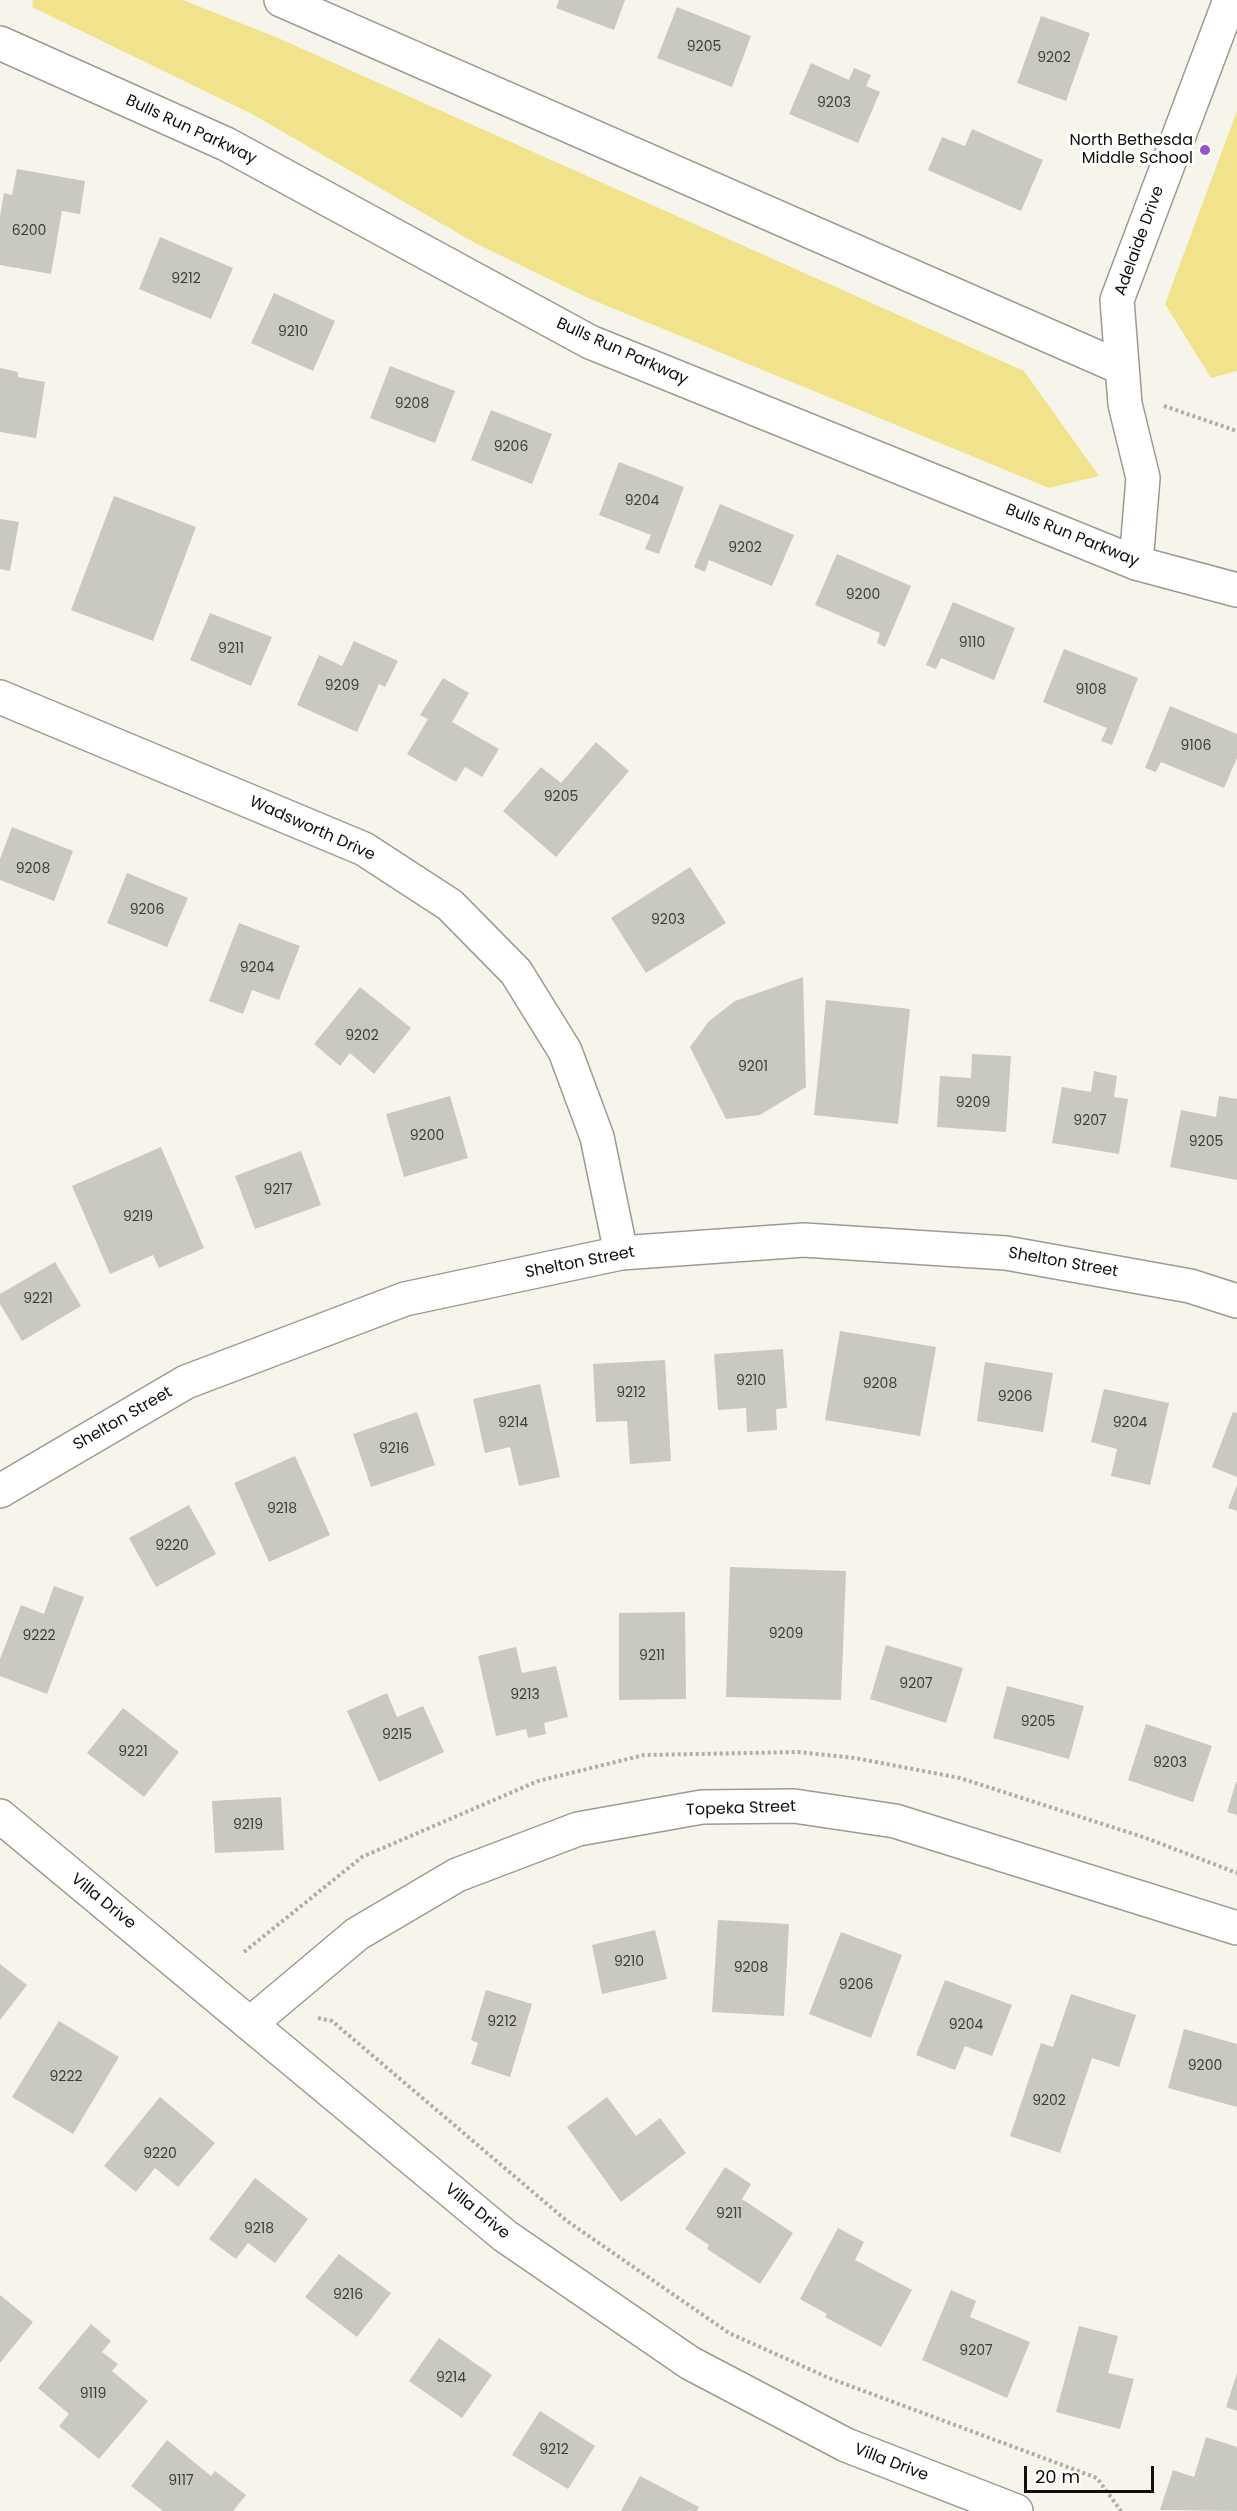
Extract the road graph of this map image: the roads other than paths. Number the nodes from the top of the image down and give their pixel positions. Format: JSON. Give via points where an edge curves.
{"nodes":[{"id":1,"x":281,"y":0,"type":"edge"},
{"id":2,"x":1230,"y":0,"type":"edge"},
{"id":3,"x":0,"y":43,"type":"edge"},
{"id":4,"x":1122,"y":368,"type":"junction"},
{"id":5,"x":1136,"y":563,"type":"junction"},
{"id":6,"x":1237,"y":590,"type":"edge"},
{"id":7,"x":0,"y":697,"type":"edge"},
{"id":8,"x":621,"y":1253,"type":"junction"},
{"id":9,"x":1237,"y":1301,"type":"edge"},
{"id":10,"x":0,"y":1491,"type":"edge"},
{"id":11,"x":0,"y":1816,"type":"edge"},
{"id":12,"x":1237,"y":1928,"type":"edge"},
{"id":13,"x":251,"y":2023,"type":"junction"},
{"id":14,"x":1016,"y":2511,"type":"edge"}],
"edges":[{"from":1,"to":4,"type":"street"},
{"from":2,"to":4,"type":"street","name":"Adelaide Drive","via":[[1117,300]]},
{"from":3,"to":5,"type":"street","name":"Bulls Run Parkway","via":[[226,144],[590,342]]},
{"from":4,"to":5,"type":"street","name":"Adelaide Drive","via":[[1125,404],[1143,478]]},
{"from":5,"to":6,"type":"street","name":"Bulls Run Parkway"},
{"from":7,"to":8,"type":"street","name":"Wadsworth Drive","via":[[364,849],[450,905],[516,972],[565,1051],[597,1137]]},
{"from":8,"to":9,"type":"street","name":"Shelton Street","via":[[804,1240],[1006,1253],[1190,1286]]},
{"from":8,"to":10,"type":"street","name":"Shelton Street","via":[[405,1299],[186,1382]]},
{"from":11,"to":13,"type":"street","name":"Villa Drive"},
{"from":12,"to":13,"type":"street","name":"Topeka Street","via":[[895,1821],[794,1806],[702,1807],[578,1829],[457,1875],[357,1934]]},
{"from":13,"to":14,"type":"street","name":"Villa Drive","via":[[505,2236],[690,2363],[846,2445]]}]}
